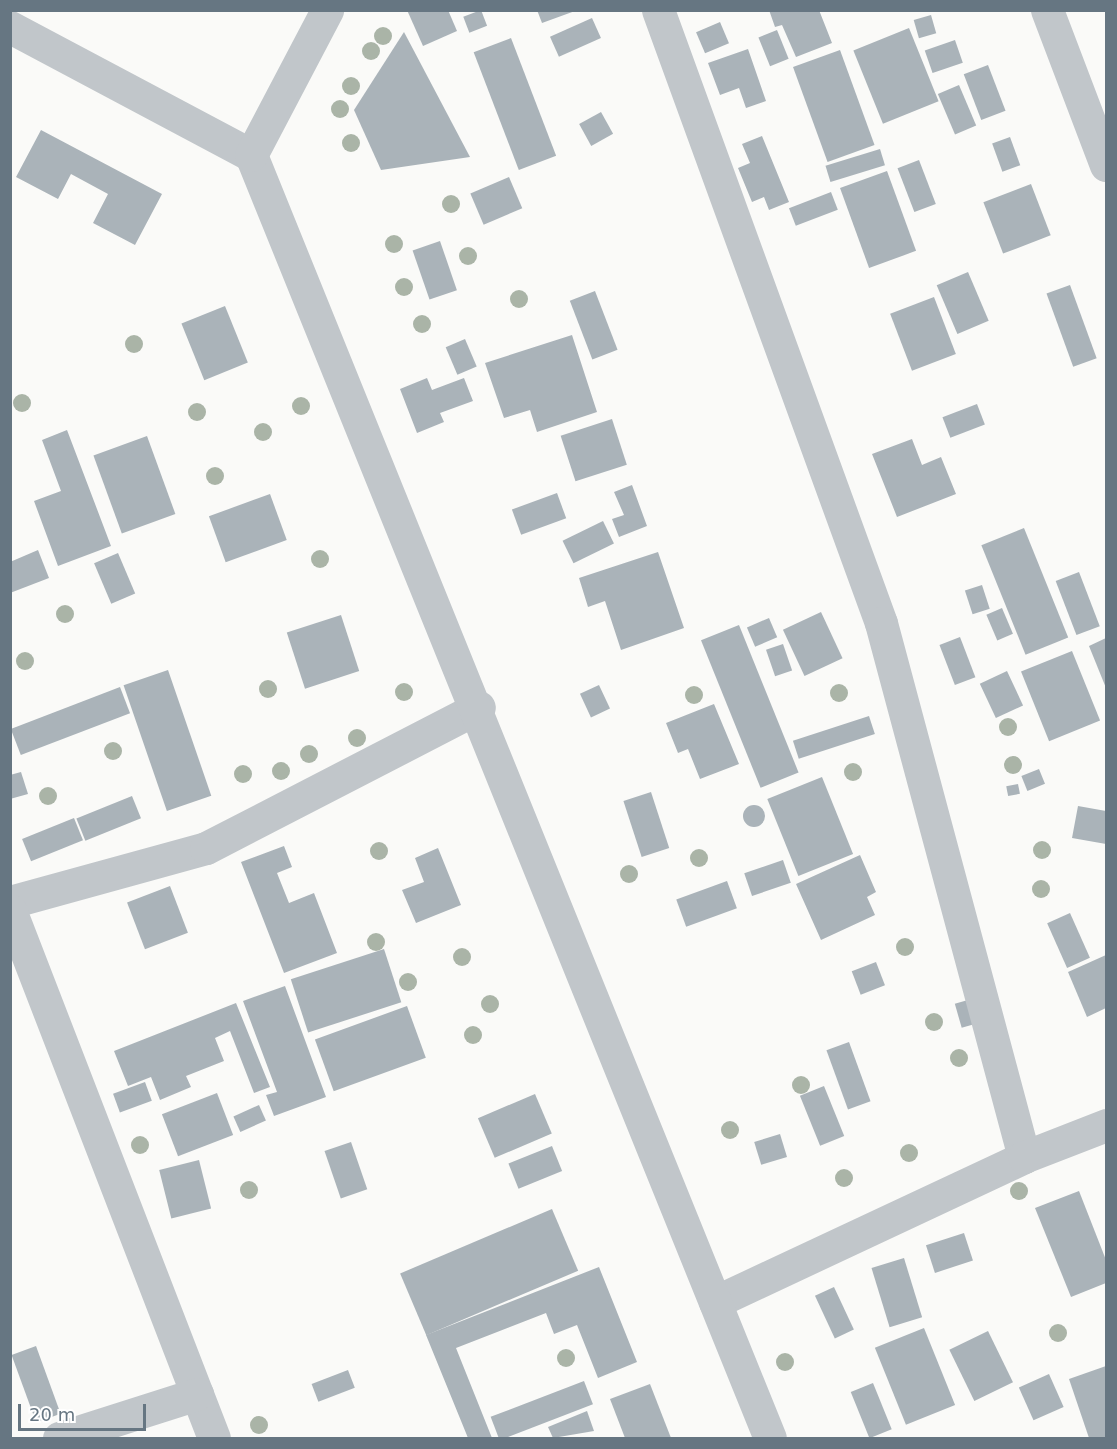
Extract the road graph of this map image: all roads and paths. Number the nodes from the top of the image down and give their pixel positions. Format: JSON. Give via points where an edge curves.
{"nodes":[{"id":1,"x":327,"y":10,"type":"edge"},
{"id":2,"x":658,"y":10,"type":"edge"},
{"id":3,"x":1047,"y":10,"type":"edge"},
{"id":4,"x":10,"y":27,"type":"edge"},
{"id":5,"x":252,"y":155,"type":"junction"},
{"id":6,"x":1107,"y":165,"type":"edge"},
{"id":7,"x":479,"y":707,"type":"junction"},
{"id":8,"x":10,"y":902,"type":"edge"},
{"id":9,"x":10,"y":910,"type":"edge"},
{"id":10,"x":1107,"y":1125,"type":"edge"},
{"id":11,"x":1024,"y":1157,"type":"junction"},
{"id":12,"x":715,"y":1302,"type":"junction"},
{"id":13,"x":197,"y":1394,"type":"junction"},
{"id":14,"x":59,"y":1438,"type":"edge"},
{"id":15,"x":214,"y":1438,"type":"edge"},
{"id":16,"x":770,"y":1438,"type":"edge"}],
"edges":[{"from":1,"to":5,"type":"street"},
{"from":2,"to":11,"type":"street","via":[[881,623]]},
{"from":3,"to":6,"type":"street"},
{"from":4,"to":5,"type":"street"},
{"from":5,"to":7,"type":"street"},
{"from":7,"to":8,"type":"street","via":[[206,848]]},
{"from":7,"to":12,"type":"street"},
{"from":9,"to":13,"type":"street"},
{"from":10,"to":11,"type":"street"},
{"from":11,"to":12,"type":"street"},
{"from":12,"to":16,"type":"street"},
{"from":13,"to":14,"type":"street"},
{"from":13,"to":15,"type":"street"}]}
